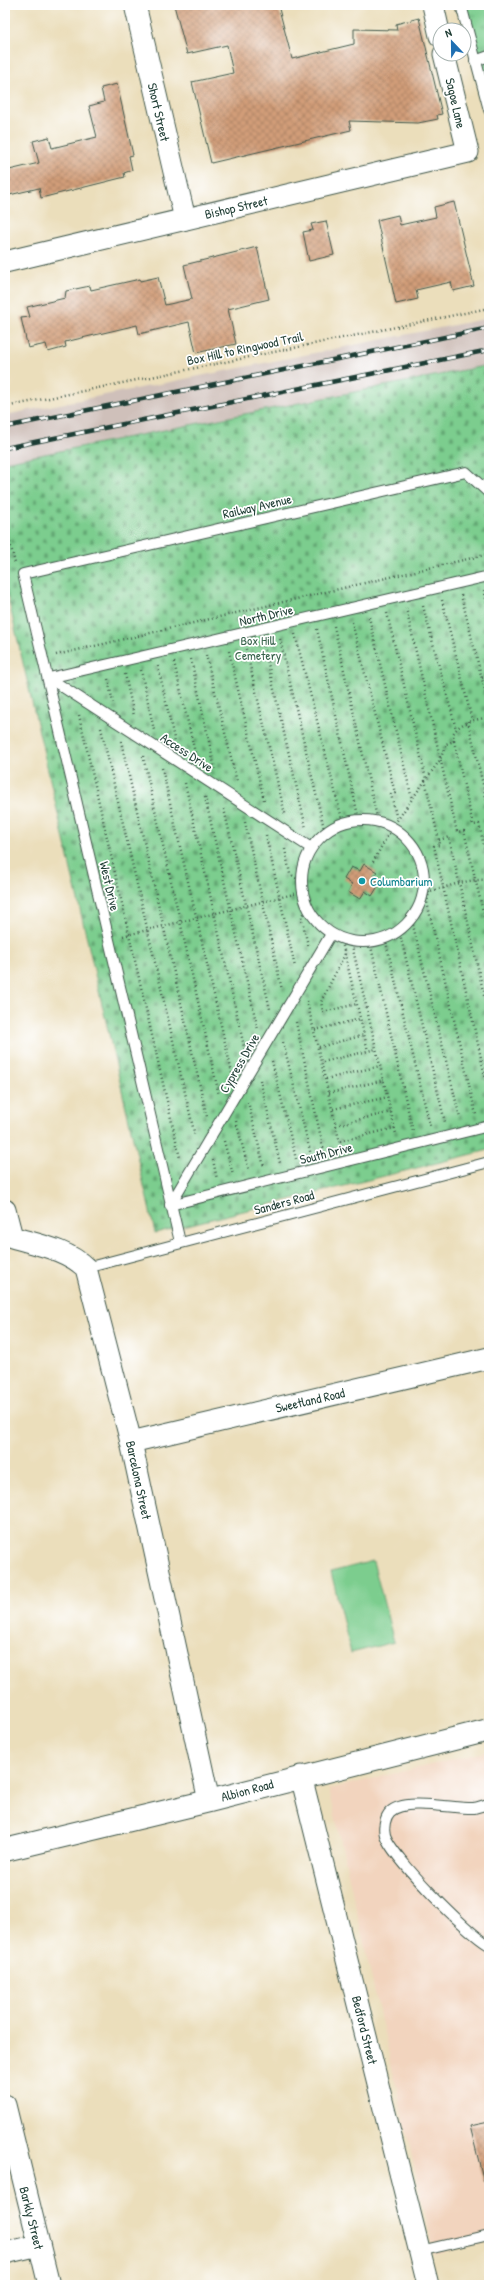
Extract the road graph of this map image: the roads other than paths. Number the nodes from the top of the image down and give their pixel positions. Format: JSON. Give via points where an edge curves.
{"nodes":[{"id":1,"x":135,"y":5,"type":"edge"},
{"id":2,"x":433,"y":5,"type":"edge"},
{"id":3,"x":461,"y":5,"type":"edge"},
{"id":4,"x":437,"y":22,"type":"edge"},
{"id":5,"x":489,"y":56,"type":"edge"},
{"id":6,"x":475,"y":61,"type":"junction"},
{"id":7,"x":446,"y":62,"type":"edge"},
{"id":8,"x":489,"y":110,"type":"edge"},
{"id":9,"x":468,"y":152,"type":"joint"},
{"id":10,"x":185,"y":219,"type":"junction"},
{"id":11,"x":5,"y":262,"type":"edge"},
{"id":12,"x":489,"y":493,"type":"edge"},
{"id":13,"x":23,"y":574,"type":"joint"},
{"id":14,"x":485,"y":577,"type":"edge"},
{"id":15,"x":49,"y":678,"type":"junction"},
{"id":16,"x":311,"y":848,"type":"junction"},
{"id":17,"x":331,"y":934,"type":"junction"},
{"id":18,"x":484,"y":1127,"type":"edge"},
{"id":19,"x":489,"y":1162,"type":"edge"},
{"id":20,"x":170,"y":1206,"type":"junction"},
{"id":21,"x":5,"y":1210,"type":"edge"},
{"id":22,"x":180,"y":1242,"type":"junction"},
{"id":23,"x":86,"y":1268,"type":"junction"},
{"id":24,"x":489,"y":1358,"type":"edge"},
{"id":25,"x":131,"y":1442,"type":"junction"},
{"id":26,"x":489,"y":1730,"type":"edge"},
{"id":27,"x":301,"y":1776,"type":"junction"},
{"id":28,"x":209,"y":1801,"type":"junction"},
{"id":29,"x":489,"y":1804,"type":"edge"},
{"id":30,"x":5,"y":1850,"type":"edge"},
{"id":31,"x":489,"y":1945,"type":"edge"},
{"id":32,"x":5,"y":2105,"type":"edge"},
{"id":33,"x":489,"y":2235,"type":"edge"},
{"id":34,"x":39,"y":2245,"type":"junction"},
{"id":35,"x":420,"y":2251,"type":"junction"},
{"id":36,"x":5,"y":2253,"type":"edge"},
{"id":37,"x":49,"y":2285,"type":"edge"},
{"id":38,"x":428,"y":2285,"type":"edge"}],
"edges":[{"from":1,"to":10,"type":"street","name":"Short Street"},
{"from":2,"to":4,"type":"street"},
{"from":3,"to":6,"type":"lane"},
{"from":5,"to":6,"type":"lane"},
{"from":6,"to":8,"type":"lane"},
{"from":7,"to":9,"type":"street","name":"Sagoe Lane"},
{"from":9,"to":10,"type":"street","name":"Bishop Street"},
{"from":10,"to":11,"type":"street","name":"Bishop Street"},
{"from":12,"to":13,"type":"lane","name":"Railway Avenue","via":[[466,472]]},
{"from":13,"to":15,"type":"lane","name":"West Drive"},
{"from":14,"to":15,"type":"lane","name":"North Drive"},
{"from":15,"to":16,"type":"lane","name":"Access Drive"},
{"from":15,"to":20,"type":"lane","name":"West Drive"},
{"from":16,"to":17,"type":"lane","via":[[303,866],[302,887],[308,908],[316,921]]},
{"from":16,"to":17,"type":"lane","via":[[325,833],[343,823],[359,820],[395,823],[414,847],[421,861],[426,892],[417,911],[399,930],[385,938],[370,942],[351,941]]},
{"from":17,"to":20,"type":"lane","name":"Cypress Drive"},
{"from":18,"to":20,"type":"lane","name":"South Drive"},
{"from":19,"to":22,"type":"lane","name":"Sanders Road"},
{"from":20,"to":22,"type":"lane","name":"West Drive"},
{"from":21,"to":23,"type":"street","via":[[12,1237],[64,1252]]},
{"from":22,"to":23,"type":"lane","name":"Sanders Road"},
{"from":23,"to":25,"type":"street","name":"Barcelona Street"},
{"from":24,"to":25,"type":"street","name":"Sweetland Road"},
{"from":25,"to":28,"type":"street","name":"Barcelona Street"},
{"from":26,"to":27,"type":"street","name":"Albion Road"},
{"from":27,"to":28,"type":"street","name":"Albion Road"},
{"from":27,"to":35,"type":"street","name":"Bedford Street"},
{"from":28,"to":30,"type":"street","name":"Albion Road"},
{"from":29,"to":31,"type":"lane","via":[[474,1808],[402,1806],[390,1811],[384,1822],[385,1834],[390,1845],[452,1914],[481,1941]]},
{"from":32,"to":34,"type":"street","name":"Barkly Street"},
{"from":33,"to":35,"type":"lane"},
{"from":34,"to":36,"type":"street"},
{"from":34,"to":37,"type":"street","name":"Barkly Street"},
{"from":35,"to":38,"type":"street","name":"Bedford Street"}]}
